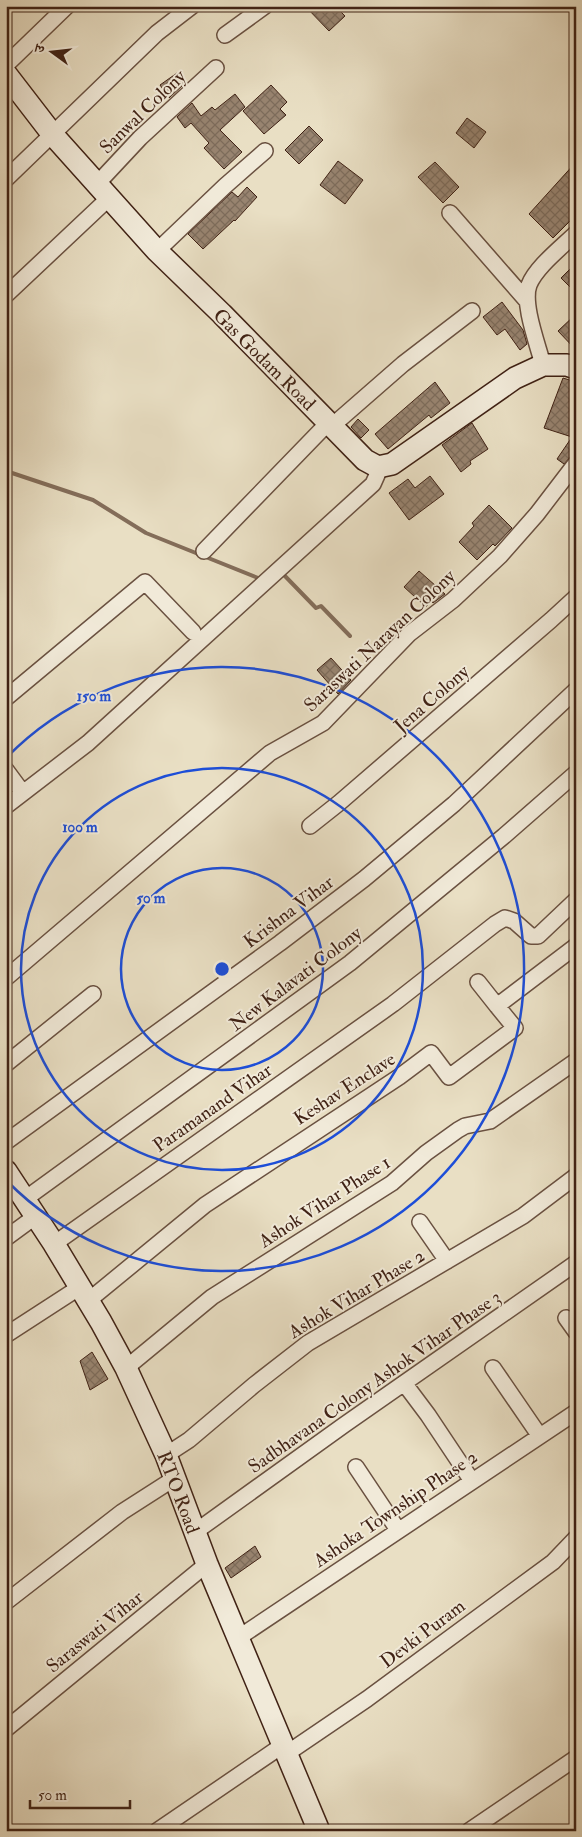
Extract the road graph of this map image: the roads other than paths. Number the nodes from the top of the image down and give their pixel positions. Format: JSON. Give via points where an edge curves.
{"nodes":[{"id":1,"x":67,"y":6,"type":"edge"},
{"id":2,"x":192,"y":6,"type":"edge"},
{"id":3,"x":265,"y":6,"type":"edge"},
{"id":4,"x":225,"y":36,"type":"dead end"},
{"id":5,"x":6,"y":65,"type":"edge"},
{"id":6,"x":216,"y":68,"type":"dead end"},
{"id":7,"x":6,"y":74,"type":"edge"},
{"id":8,"x":53,"y":135,"type":"junction"},
{"id":9,"x":265,"y":151,"type":"dead end"},
{"id":10,"x":6,"y":179,"type":"edge"},
{"id":11,"x":103,"y":191,"type":"junction"},
{"id":12,"x":450,"y":213,"type":"dead end"},
{"id":13,"x":576,"y":233,"type":"edge"},
{"id":14,"x":157,"y":250,"type":"junction"},
{"id":15,"x":6,"y":295,"type":"edge"},
{"id":16,"x":527,"y":301,"type":"junction"},
{"id":17,"x":472,"y":311,"type":"dead end"},
{"id":18,"x":543,"y":364,"type":"junction"},
{"id":19,"x":576,"y":368,"type":"edge"},
{"id":20,"x":330,"y":424,"type":"junction"},
{"id":21,"x":576,"y":464,"type":"edge"},
{"id":22,"x":378,"y":467,"type":"junction"},
{"id":23,"x":204,"y":551,"type":"dead end"},
{"id":24,"x":576,"y":597,"type":"edge"},
{"id":25,"x":193,"y":632,"type":"dead end"},
{"id":26,"x":576,"y":690,"type":"edge"},
{"id":27,"x":6,"y":698,"type":"edge"},
{"id":28,"x":6,"y":770,"type":"edge"},
{"id":29,"x":576,"y":773,"type":"edge"},
{"id":30,"x":24,"y":793,"type":"junction"},
{"id":31,"x":6,"y":806,"type":"edge"},
{"id":32,"x":310,"y":826,"type":"dead end"},
{"id":33,"x":574,"y":906,"type":"edge"},
{"id":34,"x":576,"y":946,"type":"edge"},
{"id":35,"x":6,"y":978,"type":"edge"},
{"id":36,"x":478,"y":982,"type":"dead end"},
{"id":37,"x":93,"y":994,"type":"dead end"},
{"id":38,"x":497,"y":1006,"type":"junction"},
{"id":39,"x":576,"y":1061,"type":"edge"},
{"id":40,"x":6,"y":1064,"type":"edge"},
{"id":41,"x":6,"y":1142,"type":"edge"},
{"id":42,"x":6,"y":1171,"type":"edge"},
{"id":43,"x":576,"y":1176,"type":"edge"},
{"id":44,"x":31,"y":1207,"type":"junction"},
{"id":45,"x":420,"y":1222,"type":"dead end"},
{"id":46,"x":6,"y":1238,"type":"edge"},
{"id":47,"x":54,"y":1244,"type":"junction"},
{"id":48,"x":447,"y":1261,"type":"junction"},
{"id":49,"x":576,"y":1263,"type":"edge"},
{"id":50,"x":84,"y":1294,"type":"junction"},
{"id":51,"x":566,"y":1318,"type":"dead end"},
{"id":52,"x":576,"y":1332,"type":"edge"},
{"id":53,"x":6,"y":1335,"type":"edge"},
{"id":54,"x":126,"y":1368,"type":"junction"},
{"id":55,"x":493,"y":1368,"type":"dead end"},
{"id":56,"x":404,"y":1383,"type":"junction"},
{"id":57,"x":576,"y":1412,"type":"edge"},
{"id":58,"x":539,"y":1435,"type":"junction"},
{"id":59,"x":166,"y":1455,"type":"junction"},
{"id":60,"x":356,"y":1467,"type":"dead end"},
{"id":61,"x":176,"y":1478,"type":"junction"},
{"id":62,"x":472,"y":1480,"type":"junction"},
{"id":63,"x":398,"y":1530,"type":"junction"},
{"id":64,"x":195,"y":1532,"type":"junction"},
{"id":65,"x":576,"y":1538,"type":"edge"},
{"id":66,"x":207,"y":1564,"type":"junction"},
{"id":67,"x":6,"y":1602,"type":"edge"},
{"id":68,"x":238,"y":1638,"type":"junction"},
{"id":69,"x":6,"y":1729,"type":"edge"},
{"id":70,"x":285,"y":1749,"type":"junction"},
{"id":71,"x":576,"y":1758,"type":"edge"},
{"id":72,"x":157,"y":1831,"type":"edge"},
{"id":73,"x":319,"y":1831,"type":"edge"},
{"id":74,"x":469,"y":1831,"type":"edge"}],
"edges":[{"from":1,"to":5,"type":"street"},
{"from":2,"to":8,"type":"street","via":[[157,33]]},
{"from":3,"to":4,"type":"street"},
{"from":6,"to":11,"type":"street","name":"Sanwal Colony","via":[[140,138]]},
{"from":7,"to":8,"type":"main road","name":"Gas Godam Road"},
{"from":8,"to":10,"type":"street"},
{"from":8,"to":11,"type":"main road","name":"Gas Godam Road"},
{"from":9,"to":14,"type":"street"},
{"from":11,"to":14,"type":"main road","name":"Gas Godam Road"},
{"from":11,"to":15,"type":"street","name":"Sanwal Colony"},
{"from":12,"to":16,"type":"street"},
{"from":13,"to":16,"type":"street","via":[[534,276],[528,286]]},
{"from":14,"to":20,"type":"main road","name":"Gas Godam Road"},
{"from":16,"to":18,"type":"street"},
{"from":17,"to":20,"type":"street"},
{"from":18,"to":19,"type":"main road"},
{"from":18,"to":22,"type":"main road","via":[[515,378],[392,464]]},
{"from":20,"to":22,"type":"main road","name":"Gas Godam Road","via":[[365,460]]},
{"from":20,"to":23,"type":"street"},
{"from":21,"to":35,"type":"street","name":"Saraswati Narayan Colony","via":[[500,556],[453,600],[409,634],[323,723],[270,753]]},
{"from":22,"to":30,"type":"street","via":[[373,484],[88,743]]},
{"from":24,"to":32,"type":"street","name":"Jena Colony"},
{"from":25,"to":27,"type":"street","via":[[145,582]]},
{"from":26,"to":41,"type":"street","name":"Krishna Vihar","via":[[454,804],[364,879]]},
{"from":28,"to":30,"type":"street"},
{"from":29,"to":44,"type":"street","name":"New Kalavati Colony","via":[[350,963]]},
{"from":30,"to":31,"type":"street"},
{"from":33,"to":47,"type":"street","name":"Paramanand Vihar","via":[[538,936],[531,936],[514,921],[504,918],[393,1004]]},
{"from":34,"to":38,"type":"street"},
{"from":36,"to":38,"type":"street"},
{"from":37,"to":40,"type":"street"},
{"from":38,"to":50,"type":"street","name":"Keshav Enclave","via":[[515,1028],[448,1077],[431,1053],[204,1205]]},
{"from":39,"to":54,"type":"street","name":"Ashok Vihar Phase 1","via":[[490,1121],[458,1130],[392,1183],[212,1297]]},
{"from":42,"to":44,"type":"main road","name":"RTO Road"},
{"from":43,"to":48,"type":"street","name":"Ashok Vihar Phase 2","via":[[523,1216]]},
{"from":44,"to":46,"type":"street","name":"New Kalavati Colony"},
{"from":44,"to":47,"type":"main road","name":"RTO Road"},
{"from":45,"to":48,"type":"street"},
{"from":47,"to":50,"type":"main road","name":"RTO Road"},
{"from":48,"to":59,"type":"street","name":"Ashok Vihar Phase 2","via":[[308,1343]]},
{"from":49,"to":56,"type":"street","name":"Sadbhavana Colony Ashok Vihar Phase 3"},
{"from":50,"to":53,"type":"street"},
{"from":50,"to":54,"type":"main road","name":"RTO Road"},
{"from":51,"to":52,"type":"street"},
{"from":54,"to":59,"type":"main road","name":"RTO Road"},
{"from":55,"to":58,"type":"street"},
{"from":56,"to":62,"type":"street"},
{"from":56,"to":64,"type":"street","name":"Sadbhavana Colony Ashok Vihar Phase 3"},
{"from":57,"to":58,"type":"street","name":"Ashoka Township Phase 2"},
{"from":58,"to":62,"type":"street","name":"Ashoka Township Phase 2"},
{"from":59,"to":61,"type":"main road","name":"RTO Road"},
{"from":60,"to":63,"type":"street"},
{"from":61,"to":64,"type":"main road","name":"RTO Road"},
{"from":61,"to":67,"type":"street","via":[[122,1512]]},
{"from":62,"to":63,"type":"street","name":"Ashoka Township Phase 2"},
{"from":63,"to":68,"type":"street","name":"Ashoka Township Phase 2"},
{"from":64,"to":66,"type":"main road","name":"RTO Road"},
{"from":65,"to":70,"type":"street","name":"Devki Puram","via":[[553,1562],[367,1699]]},
{"from":66,"to":68,"type":"main road","name":"RTO Road"},
{"from":66,"to":69,"type":"street","name":"Saraswati Vihar"},
{"from":68,"to":70,"type":"main road","name":"RTO Road"},
{"from":70,"to":72,"type":"street","name":"Devki Puram"},
{"from":70,"to":73,"type":"main road","name":"RTO Road"},
{"from":71,"to":74,"type":"street"}]}
